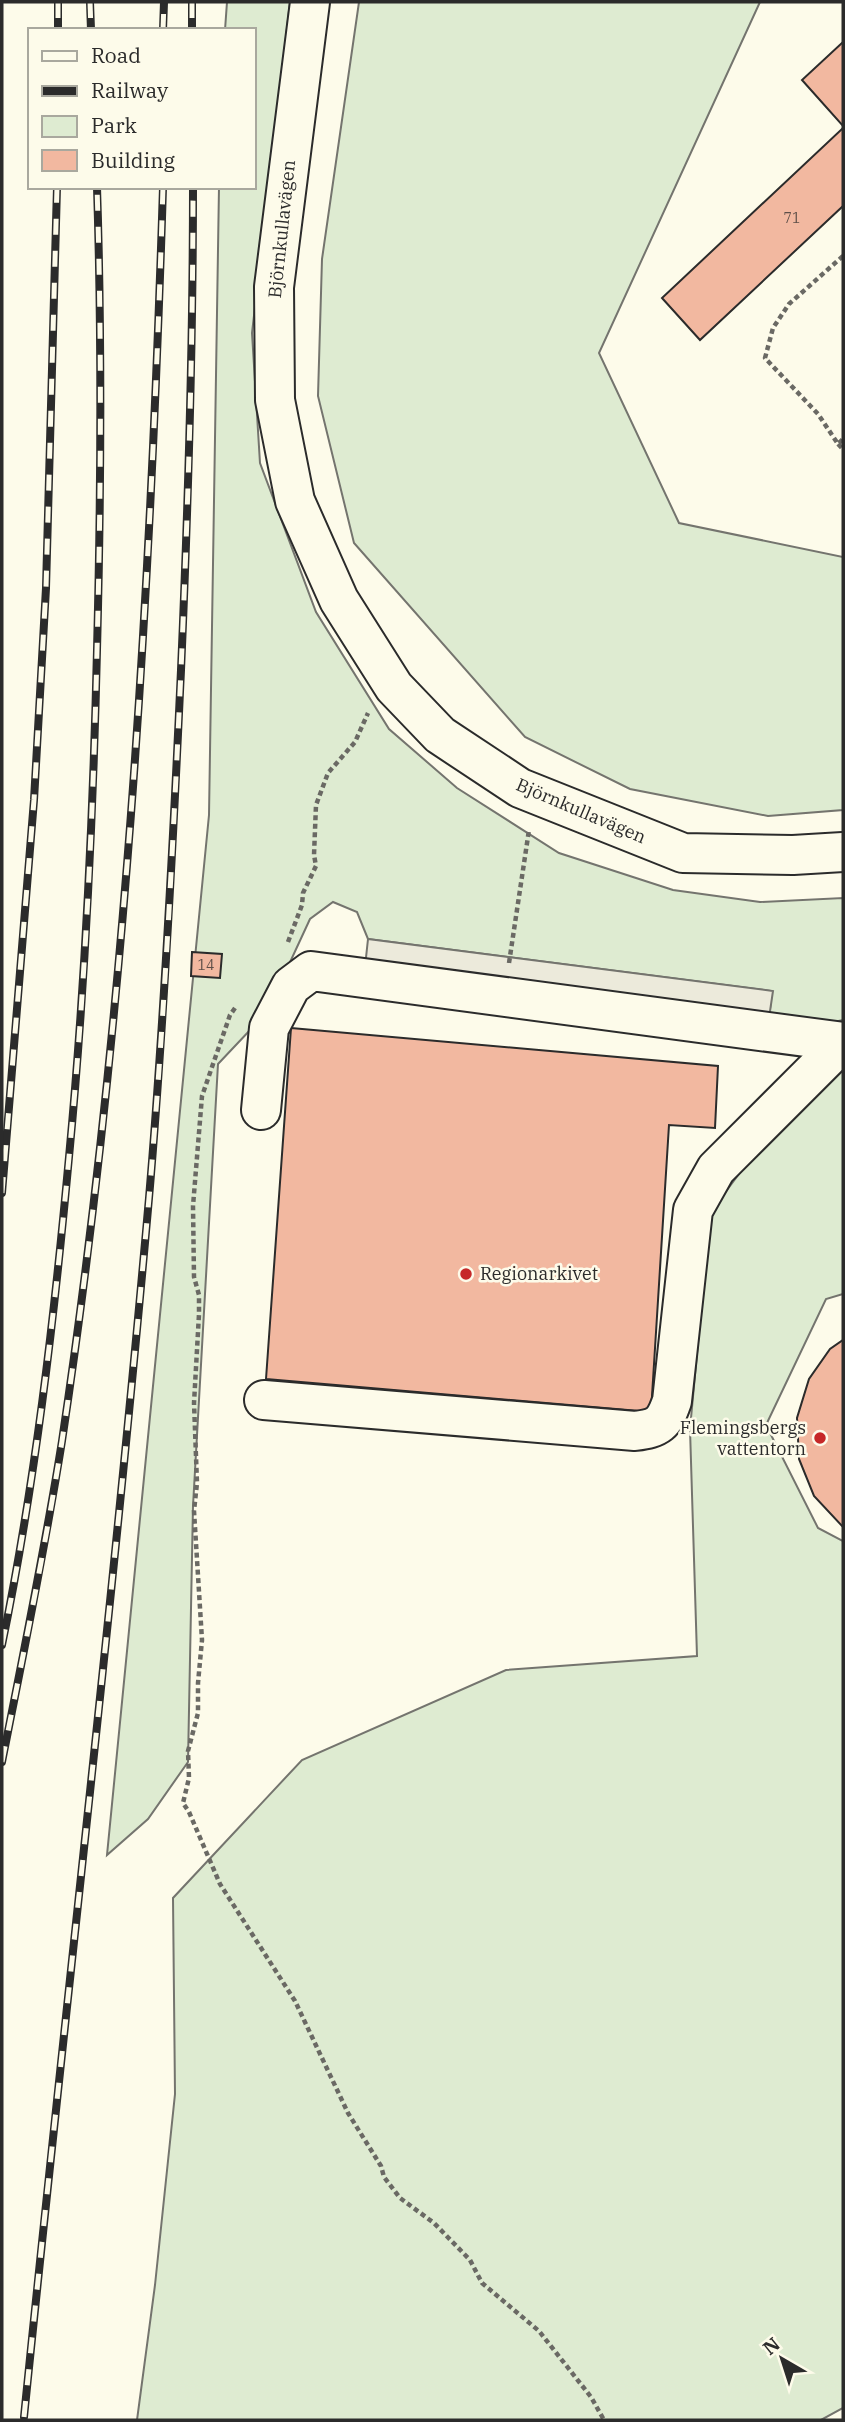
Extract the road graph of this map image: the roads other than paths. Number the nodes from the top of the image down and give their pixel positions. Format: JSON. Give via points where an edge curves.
{"nodes":[{"id":1,"x":310,"y":2,"type":"edge"},
{"id":2,"x":843,"y":852,"type":"edge"},
{"id":3,"x":843,"y":1043,"type":"edge"},
{"id":4,"x":261,"y":1110,"type":"dead end"},
{"id":5,"x":264,"y":1400,"type":"dead end"}],
"edges":[{"from":1,"to":2,"type":"street","name":"Björnkullavägen","via":[[274,288],[275,400],[295,501],[339,600],[386,675],[440,735],[520,788],[683,853]]},
{"from":3,"to":4,"type":"street","via":[[311,971],[291,986],[269,1028]]},
{"from":3,"to":5,"type":"street","via":[[716,1170],[693,1210],[672,1401],[666,1418],[654,1428],[635,1431]]}]}
